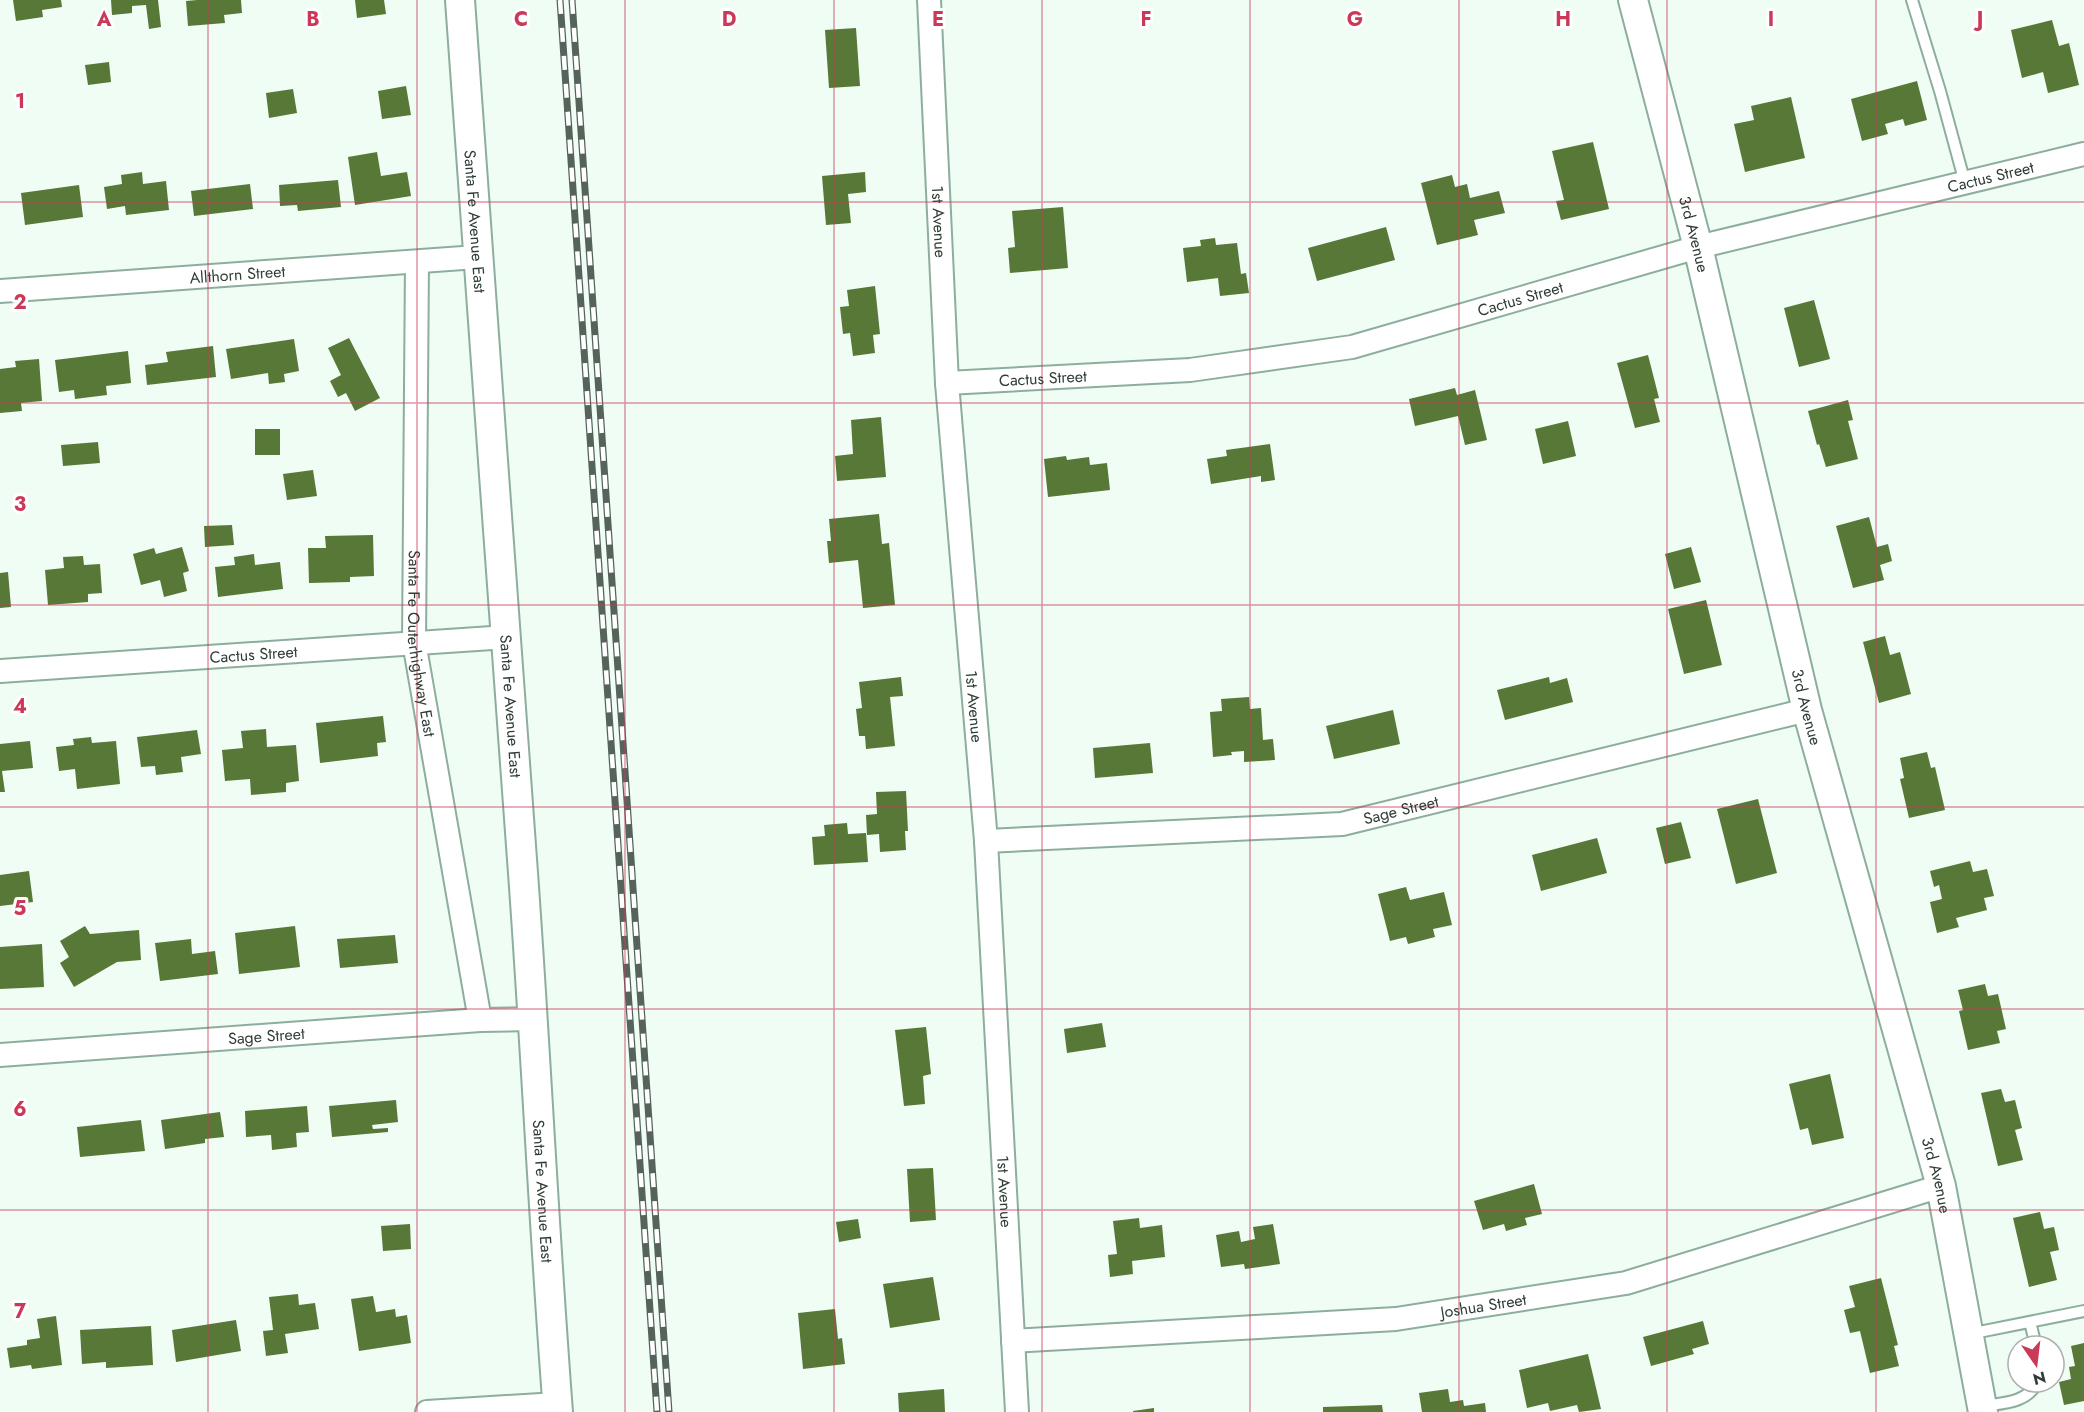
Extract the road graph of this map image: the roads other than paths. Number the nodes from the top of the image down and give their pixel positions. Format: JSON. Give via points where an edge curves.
{"nodes":[{"id":1,"x":460,"y":0,"type":"edge"},
{"id":2,"x":929,"y":0,"type":"edge"},
{"id":3,"x":1633,"y":0,"type":"edge"},
{"id":4,"x":1912,"y":0,"type":"edge"},
{"id":5,"x":2084,"y":154,"type":"edge"},
{"id":6,"x":1965,"y":183,"type":"junction"},
{"id":7,"x":1698,"y":247,"type":"junction"},
{"id":8,"x":477,"y":257,"type":"junction"},
{"id":9,"x":417,"y":262,"type":"junction"},
{"id":10,"x":0,"y":291,"type":"edge"},
{"id":11,"x":947,"y":383,"type":"junction"},
{"id":12,"x":507,"y":637,"type":"junction"},
{"id":13,"x":414,"y":642,"type":"junction"},
{"id":14,"x":0,"y":671,"type":"edge"},
{"id":15,"x":1807,"y":710,"type":"junction"},
{"id":16,"x":986,"y":841,"type":"junction"},
{"id":17,"x":534,"y":1019,"type":"junction"},
{"id":18,"x":480,"y":1020,"type":"junction"},
{"id":19,"x":0,"y":1055,"type":"edge"},
{"id":20,"x":1941,"y":1186,"type":"junction"},
{"id":21,"x":2084,"y":1311,"type":"edge"},
{"id":22,"x":2030,"y":1322,"type":"junction"},
{"id":23,"x":2033,"y":1334,"type":"edge"},
{"id":24,"x":1969,"y":1335,"type":"junction"},
{"id":25,"x":1013,"y":1341,"type":"junction"},
{"id":26,"x":2030,"y":1394,"type":"edge"},
{"id":27,"x":558,"y":1408,"type":"edge"},
{"id":28,"x":1982,"y":1409,"type":"edge"},
{"id":29,"x":427,"y":1412,"type":"edge"},
{"id":30,"x":1017,"y":1412,"type":"edge"}],
"edges":[{"from":1,"to":8,"type":"street","name":"Santa Fe Avenue East"},
{"from":2,"to":11,"type":"street","name":"1st Avenue"},
{"from":3,"to":7,"type":"street","name":"3rd Avenue"},
{"from":4,"to":6,"type":"lane"},
{"from":5,"to":6,"type":"street","name":"Cactus Street"},
{"from":6,"to":7,"type":"street","name":"Cactus Street"},
{"from":7,"to":11,"type":"street","name":"Cactus Street","via":[[1352,347],[1190,370]]},
{"from":7,"to":15,"type":"street","name":"3rd Avenue"},
{"from":8,"to":9,"type":"street","name":"Allthorn Street"},
{"from":8,"to":12,"type":"street","name":"Santa Fe Avenue East"},
{"from":9,"to":10,"type":"street","name":"Allthorn Street"},
{"from":9,"to":13,"type":"street","name":"Santa Fe Outerhighway East"},
{"from":11,"to":16,"type":"street","name":"1st Avenue"},
{"from":12,"to":13,"type":"street","name":"Cactus Street"},
{"from":12,"to":17,"type":"street","name":"Santa Fe Avenue East"},
{"from":13,"to":14,"type":"street","name":"Cactus Street"},
{"from":13,"to":18,"type":"street","name":"Santa Fe Outerhighway East"},
{"from":15,"to":16,"type":"street","name":"Sage Street","via":[[1342,824]]},
{"from":15,"to":20,"type":"street","name":"3rd Avenue"},
{"from":16,"to":25,"type":"street","name":"1st Avenue"},
{"from":17,"to":18,"type":"street","name":"Sage Street"},
{"from":17,"to":27,"type":"street","name":"Santa Fe Avenue East"},
{"from":18,"to":19,"type":"street","name":"Sage Street"},
{"from":20,"to":24,"type":"street","name":"3rd Avenue"},
{"from":20,"to":25,"type":"street","name":"Joshua Street","via":[[1626,1283],[1396,1319]]},
{"from":21,"to":22,"type":"lane"},
{"from":22,"to":23,"type":"lane"},
{"from":22,"to":24,"type":"lane"},
{"from":24,"to":28,"type":"street","name":"3rd Avenue"},
{"from":25,"to":30,"type":"street","name":"1st Avenue"},
{"from":26,"to":28,"type":"lane"},
{"from":27,"to":29,"type":"street"}]}
